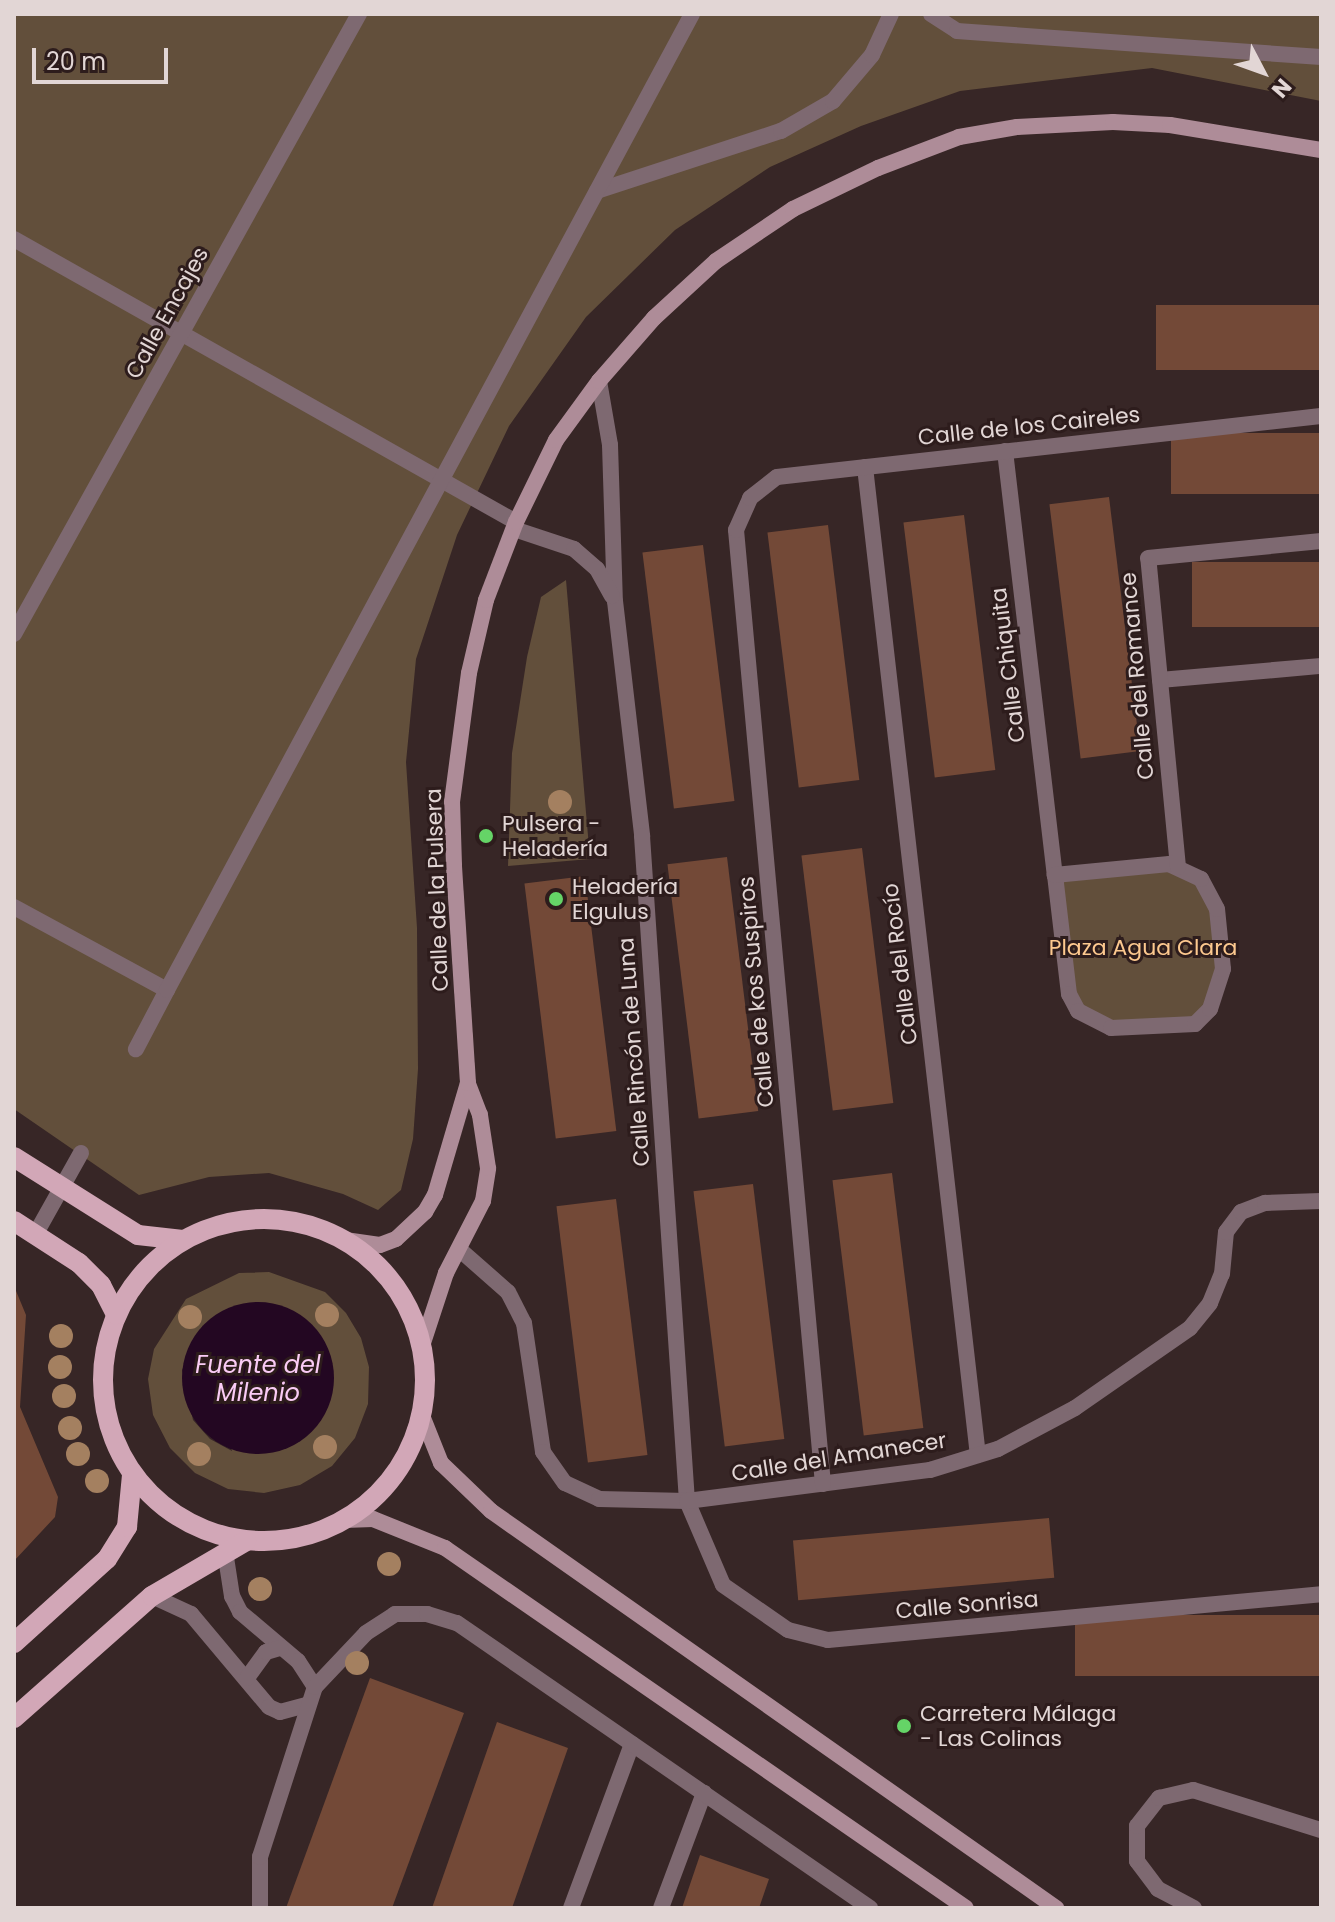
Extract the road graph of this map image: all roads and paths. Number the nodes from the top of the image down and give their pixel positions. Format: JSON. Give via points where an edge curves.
{"nodes":[{"id":1,"x":359,"y":14,"type":"edge"},
{"id":2,"x":692,"y":14,"type":"edge"},
{"id":3,"x":891,"y":14,"type":"edge"},
{"id":4,"x":931,"y":14,"type":"edge"},
{"id":5,"x":1321,"y":57,"type":"edge"},
{"id":6,"x":1321,"y":150,"type":"edge"},
{"id":7,"x":597,"y":191,"type":"junction"},
{"id":8,"x":14,"y":239,"type":"edge"},
{"id":9,"x":181,"y":333,"type":"junction"},
{"id":10,"x":599,"y":381,"type":"junction"},
{"id":11,"x":1321,"y":416,"type":"edge"},
{"id":12,"x":1005,"y":451,"type":"junction"},
{"id":13,"x":865,"y":467,"type":"junction"},
{"id":14,"x":442,"y":480,"type":"junction"},
{"id":15,"x":750,"y":498,"type":"joint"},
{"id":16,"x":515,"y":526,"type":"junction"},
{"id":17,"x":1321,"y":541,"type":"edge"},
{"id":18,"x":615,"y":601,"type":"junction"},
{"id":19,"x":14,"y":634,"type":"edge"},
{"id":20,"x":1321,"y":666,"type":"edge"},
{"id":21,"x":1160,"y":680,"type":"junction"},
{"id":22,"x":1178,"y":867,"type":"junction"},
{"id":23,"x":1055,"y":875,"type":"junction"},
{"id":24,"x":14,"y":907,"type":"edge"},
{"id":25,"x":167,"y":990,"type":"junction"},
{"id":26,"x":136,"y":1049,"type":"dead end"},
{"id":27,"x":468,"y":1083,"type":"junction"},
{"id":28,"x":81,"y":1153,"type":"dead end"},
{"id":29,"x":14,"y":1157,"type":"edge"},
{"id":30,"x":62,"y":1189,"type":"junction"},
{"id":31,"x":1321,"y":1201,"type":"edge"},
{"id":32,"x":14,"y":1221,"type":"edge"},
{"id":33,"x":35,"y":1235,"type":"junction"},
{"id":34,"x":183,"y":1240,"type":"junction"},
{"id":35,"x":345,"y":1240,"type":"junction"},
{"id":36,"x":459,"y":1249,"type":"junction"},
{"id":37,"x":116,"y":1314,"type":"junction"},
{"id":38,"x":422,"y":1346,"type":"junction"},
{"id":39,"x":421,"y":1413,"type":"junction"},
{"id":40,"x":978,"y":1455,"type":"junction"},
{"id":41,"x":132,"y":1475,"type":"junction"},
{"id":42,"x":823,"y":1484,"type":"junction"},
{"id":43,"x":687,"y":1501,"type":"junction"},
{"id":44,"x":344,"y":1520,"type":"junction"},
{"id":45,"x":246,"y":1541,"type":"junction"},
{"id":46,"x":225,"y":1551,"type":"junction"},
{"id":47,"x":1321,"y":1594,"type":"edge"},
{"id":48,"x":152,"y":1596,"type":"junction"},
{"id":49,"x":14,"y":1643,"type":"edge"},
{"id":50,"x":280,"y":1648,"type":"junction"},
{"id":51,"x":247,"y":1678,"type":"junction"},
{"id":52,"x":315,"y":1687,"type":"junction"},
{"id":53,"x":307,"y":1705,"type":"junction"},
{"id":54,"x":14,"y":1718,"type":"edge"},
{"id":55,"x":632,"y":1744,"type":"junction"},
{"id":56,"x":704,"y":1793,"type":"junction"},
{"id":57,"x":1321,"y":1830,"type":"edge"},
{"id":58,"x":260,"y":1908,"type":"edge"},
{"id":59,"x":571,"y":1908,"type":"edge"},
{"id":60,"x":661,"y":1908,"type":"edge"},
{"id":61,"x":870,"y":1908,"type":"edge"},
{"id":62,"x":966,"y":1908,"type":"edge"},
{"id":63,"x":1056,"y":1908,"type":"edge"},
{"id":64,"x":1194,"y":1908,"type":"edge"}],
"edges":[{"from":1,"to":9,"type":"street","name":"Calle Encajes"},
{"from":2,"to":7,"type":"street"},
{"from":3,"to":7,"type":"street","via":[[872,55],[833,101],[781,131]]},
{"from":4,"to":5,"type":"street","via":[[957,31]]},
{"from":6,"to":10,"type":"main road","name":"Calle de la Pulsera","via":[[1170,125],[1113,122],[1017,127],[959,137],[793,209],[716,261],[654,318]]},
{"from":7,"to":14,"type":"street"},
{"from":8,"to":9,"type":"street","name":"Calle Rincón de Luna"},
{"from":9,"to":14,"type":"street","name":"Calle Rincón de Luna"},
{"from":9,"to":19,"type":"street","name":"Calle Encajes"},
{"from":10,"to":16,"type":"main road","name":"Calle de la Pulsera","via":[[556,440]]},
{"from":10,"to":18,"type":"street","name":"Calle Rincón de Luna","via":[[610,445]]},
{"from":11,"to":12,"type":"street","name":"Calle de los Caireles"},
{"from":12,"to":13,"type":"street","name":"Calle de los Caireles"},
{"from":12,"to":23,"type":"street","name":"Calle Chiquita"},
{"from":13,"to":15,"type":"street","name":"Calle de los Caireles","via":[[777,477]]},
{"from":13,"to":40,"type":"street","name":"Calle del Rocío"},
{"from":14,"to":16,"type":"street","name":"Calle Rincón de Luna"},
{"from":14,"to":25,"type":"street"},
{"from":15,"to":42,"type":"street","name":"Calle de kos Suspiros","via":[[736,530]]},
{"from":16,"to":18,"type":"street","name":"Calle Rincón de Luna","via":[[574,549],[597,569]]},
{"from":16,"to":27,"type":"main road","name":"Calle de la Pulsera","via":[[486,600],[469,673],[452,802]]},
{"from":17,"to":21,"type":"street","name":"Calle del Romance","via":[[1148,558]]},
{"from":18,"to":43,"type":"street","name":"Calle Rincón de Luna","via":[[642,836]]},
{"from":20,"to":21,"type":"street"},
{"from":21,"to":22,"type":"street","name":"Calle del Romance"},
{"from":22,"to":23,"type":"street"},
{"from":22,"to":23,"type":"street","name":"Calle Chiquita","via":[[1201,879],[1217,909],[1219,990],[1195,1024],[1111,1028],[1078,1011],[1069,994]]},
{"from":24,"to":25,"type":"street"},
{"from":25,"to":26,"type":"street"},
{"from":27,"to":35,"type":"main road","name":"Calle de la Pulsera","via":[[435,1195],[425,1212],[396,1239],[380,1245]]},
{"from":27,"to":36,"type":"main road","name":"Calle de la Pulsera","via":[[480,1115],[488,1168],[483,1201]]},
{"from":28,"to":30,"type":"street"},
{"from":29,"to":30,"type":"main road"},
{"from":30,"to":33,"type":"street"},
{"from":30,"to":34,"type":"main road","via":[[138,1235]]},
{"from":31,"to":40,"type":"street","name":"Calle del Amanecer","via":[[1265,1203],[1241,1212],[1226,1232],[1222,1274],[1210,1303],[1190,1328],[1075,1408]]},
{"from":32,"to":33,"type":"main road"},
{"from":33,"to":37,"type":"main road","via":[[79,1263],[101,1285]]},
{"from":34,"to":35,"type":"main road","via":[[247,1219],[314,1226]]},
{"from":34,"to":37,"type":"main road","via":[[141,1276]]},
{"from":35,"to":38,"type":"main road","via":[[394,1284]]},
{"from":36,"to":38,"type":"main road","name":"Calle de la Pulsera","via":[[432,1307]]},
{"from":36,"to":43,"type":"street","name":"Calle del Amanecer","via":[[508,1292],[524,1323],[543,1452],[565,1483],[599,1499]]},
{"from":37,"to":41,"type":"main road","via":[[102,1379],[116,1446]]},
{"from":38,"to":39,"type":"main road"},
{"from":39,"to":44,"type":"main road","via":[[394,1475]]},
{"from":39,"to":63,"type":"main road","via":[[441,1463],[491,1511]]},
{"from":40,"to":42,"type":"street","name":"Calle del Amanecer","via":[[930,1470]]},
{"from":41,"to":45,"type":"main road","via":[[182,1520]]},
{"from":41,"to":49,"type":"main road","via":[[127,1527],[107,1559]]},
{"from":42,"to":43,"type":"street","name":"Calle del Amanecer"},
{"from":43,"to":47,"type":"street","name":"Calle Sonrisa","via":[[723,1585],[788,1630],[828,1640]]},
{"from":44,"to":45,"type":"main road","via":[[302,1536]]},
{"from":44,"to":62,"type":"main road","via":[[373,1519],[445,1548]]},
{"from":45,"to":46,"type":"main road"},
{"from":46,"to":48,"type":"main road"},
{"from":46,"to":50,"type":"street","via":[[240,1612]]},
{"from":48,"to":51,"type":"street","via":[[191,1614]]},
{"from":48,"to":54,"type":"main road"},
{"from":50,"to":51,"type":"street","via":[[257,1661]]},
{"from":50,"to":52,"type":"street","via":[[298,1661]]},
{"from":51,"to":53,"type":"street","via":[[269,1707],[280,1712]]},
{"from":52,"to":53,"type":"street"},
{"from":52,"to":55,"type":"street","via":[[366,1633],[395,1614],[427,1614],[457,1623]]},
{"from":53,"to":58,"type":"street","via":[[260,1857]]},
{"from":55,"to":56,"type":"street"},
{"from":55,"to":59,"type":"street"},
{"from":56,"to":60,"type":"street"},
{"from":56,"to":61,"type":"street"},
{"from":57,"to":64,"type":"street","via":[[1193,1790],[1159,1798],[1137,1826],[1137,1861],[1158,1889]]}]}
